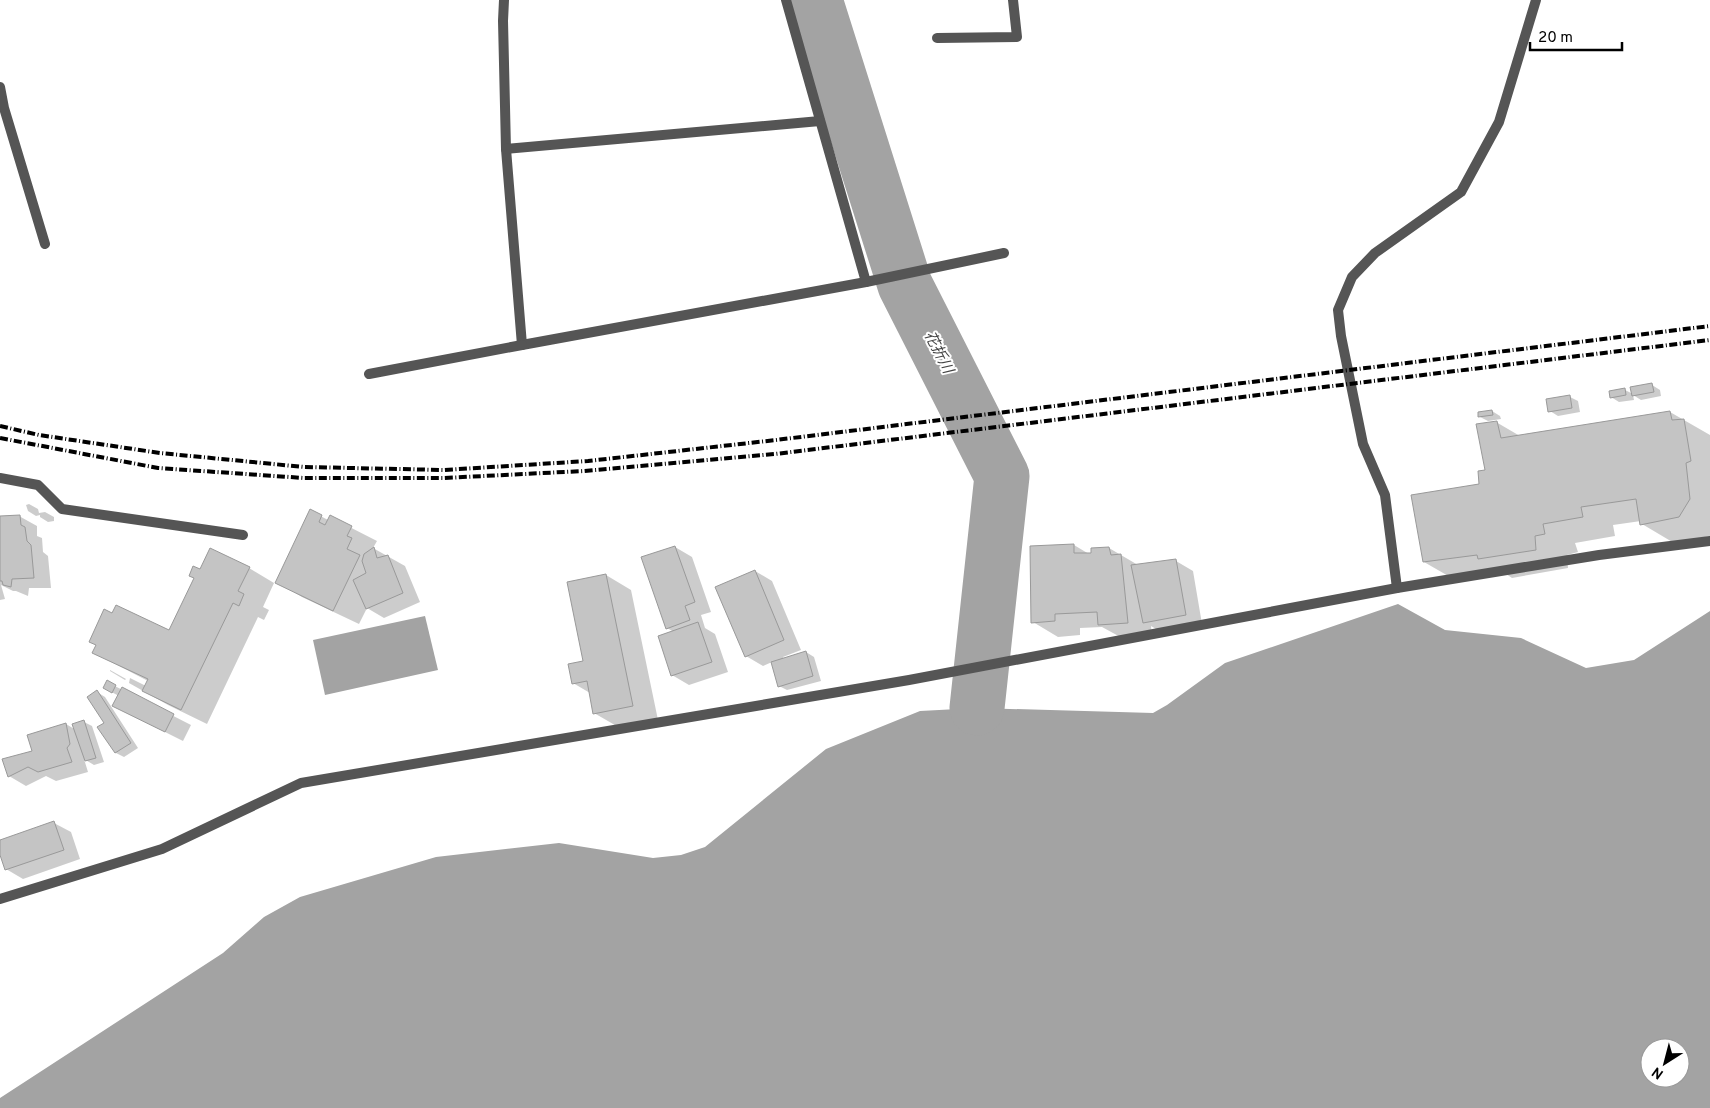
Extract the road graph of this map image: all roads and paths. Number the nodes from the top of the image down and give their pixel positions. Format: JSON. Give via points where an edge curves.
{"nodes":[{"id":1,"x":504,"y":0,"type":"edge"},
{"id":2,"x":786,"y":0,"type":"edge"},
{"id":3,"x":1013,"y":0,"type":"edge"},
{"id":4,"x":1536,"y":0,"type":"edge"},
{"id":5,"x":937,"y":38,"type":"dead end"},
{"id":6,"x":0,"y":87,"type":"edge"},
{"id":7,"x":820,"y":121,"type":"junction"},
{"id":8,"x":506,"y":148,"type":"junction"},
{"id":9,"x":45,"y":244,"type":"dead end"},
{"id":10,"x":1004,"y":253,"type":"dead end"},
{"id":11,"x":866,"y":282,"type":"junction"},
{"id":12,"x":522,"y":345,"type":"junction"},
{"id":13,"x":369,"y":374,"type":"dead end"},
{"id":14,"x":0,"y":478,"type":"edge"},
{"id":15,"x":244,"y":535,"type":"dead end"},
{"id":16,"x":1710,"y":541,"type":"edge"},
{"id":17,"x":1398,"y":588,"type":"junction"},
{"id":18,"x":0,"y":899,"type":"edge"}],
"edges":[{"from":1,"to":8,"type":"street"},
{"from":2,"to":7,"type":"street"},
{"from":3,"to":5,"type":"street","via":[[1017,37]]},
{"from":4,"to":17,"type":"street","via":[[1500,122],[1461,192],[1375,253],[1352,277],[1338,310],[1363,444],[1385,495]]},
{"from":6,"to":9,"type":"street"},
{"from":7,"to":8,"type":"street"},
{"from":7,"to":11,"type":"street"},
{"from":8,"to":12,"type":"street"},
{"from":10,"to":11,"type":"street"},
{"from":11,"to":12,"type":"street"},
{"from":12,"to":13,"type":"street"},
{"from":14,"to":15,"type":"street","via":[[38,485],[62,509]]},
{"from":16,"to":17,"type":"street","via":[[1599,555]]},
{"from":17,"to":18,"type":"street","via":[[909,680],[301,783],[162,849]]}]}
